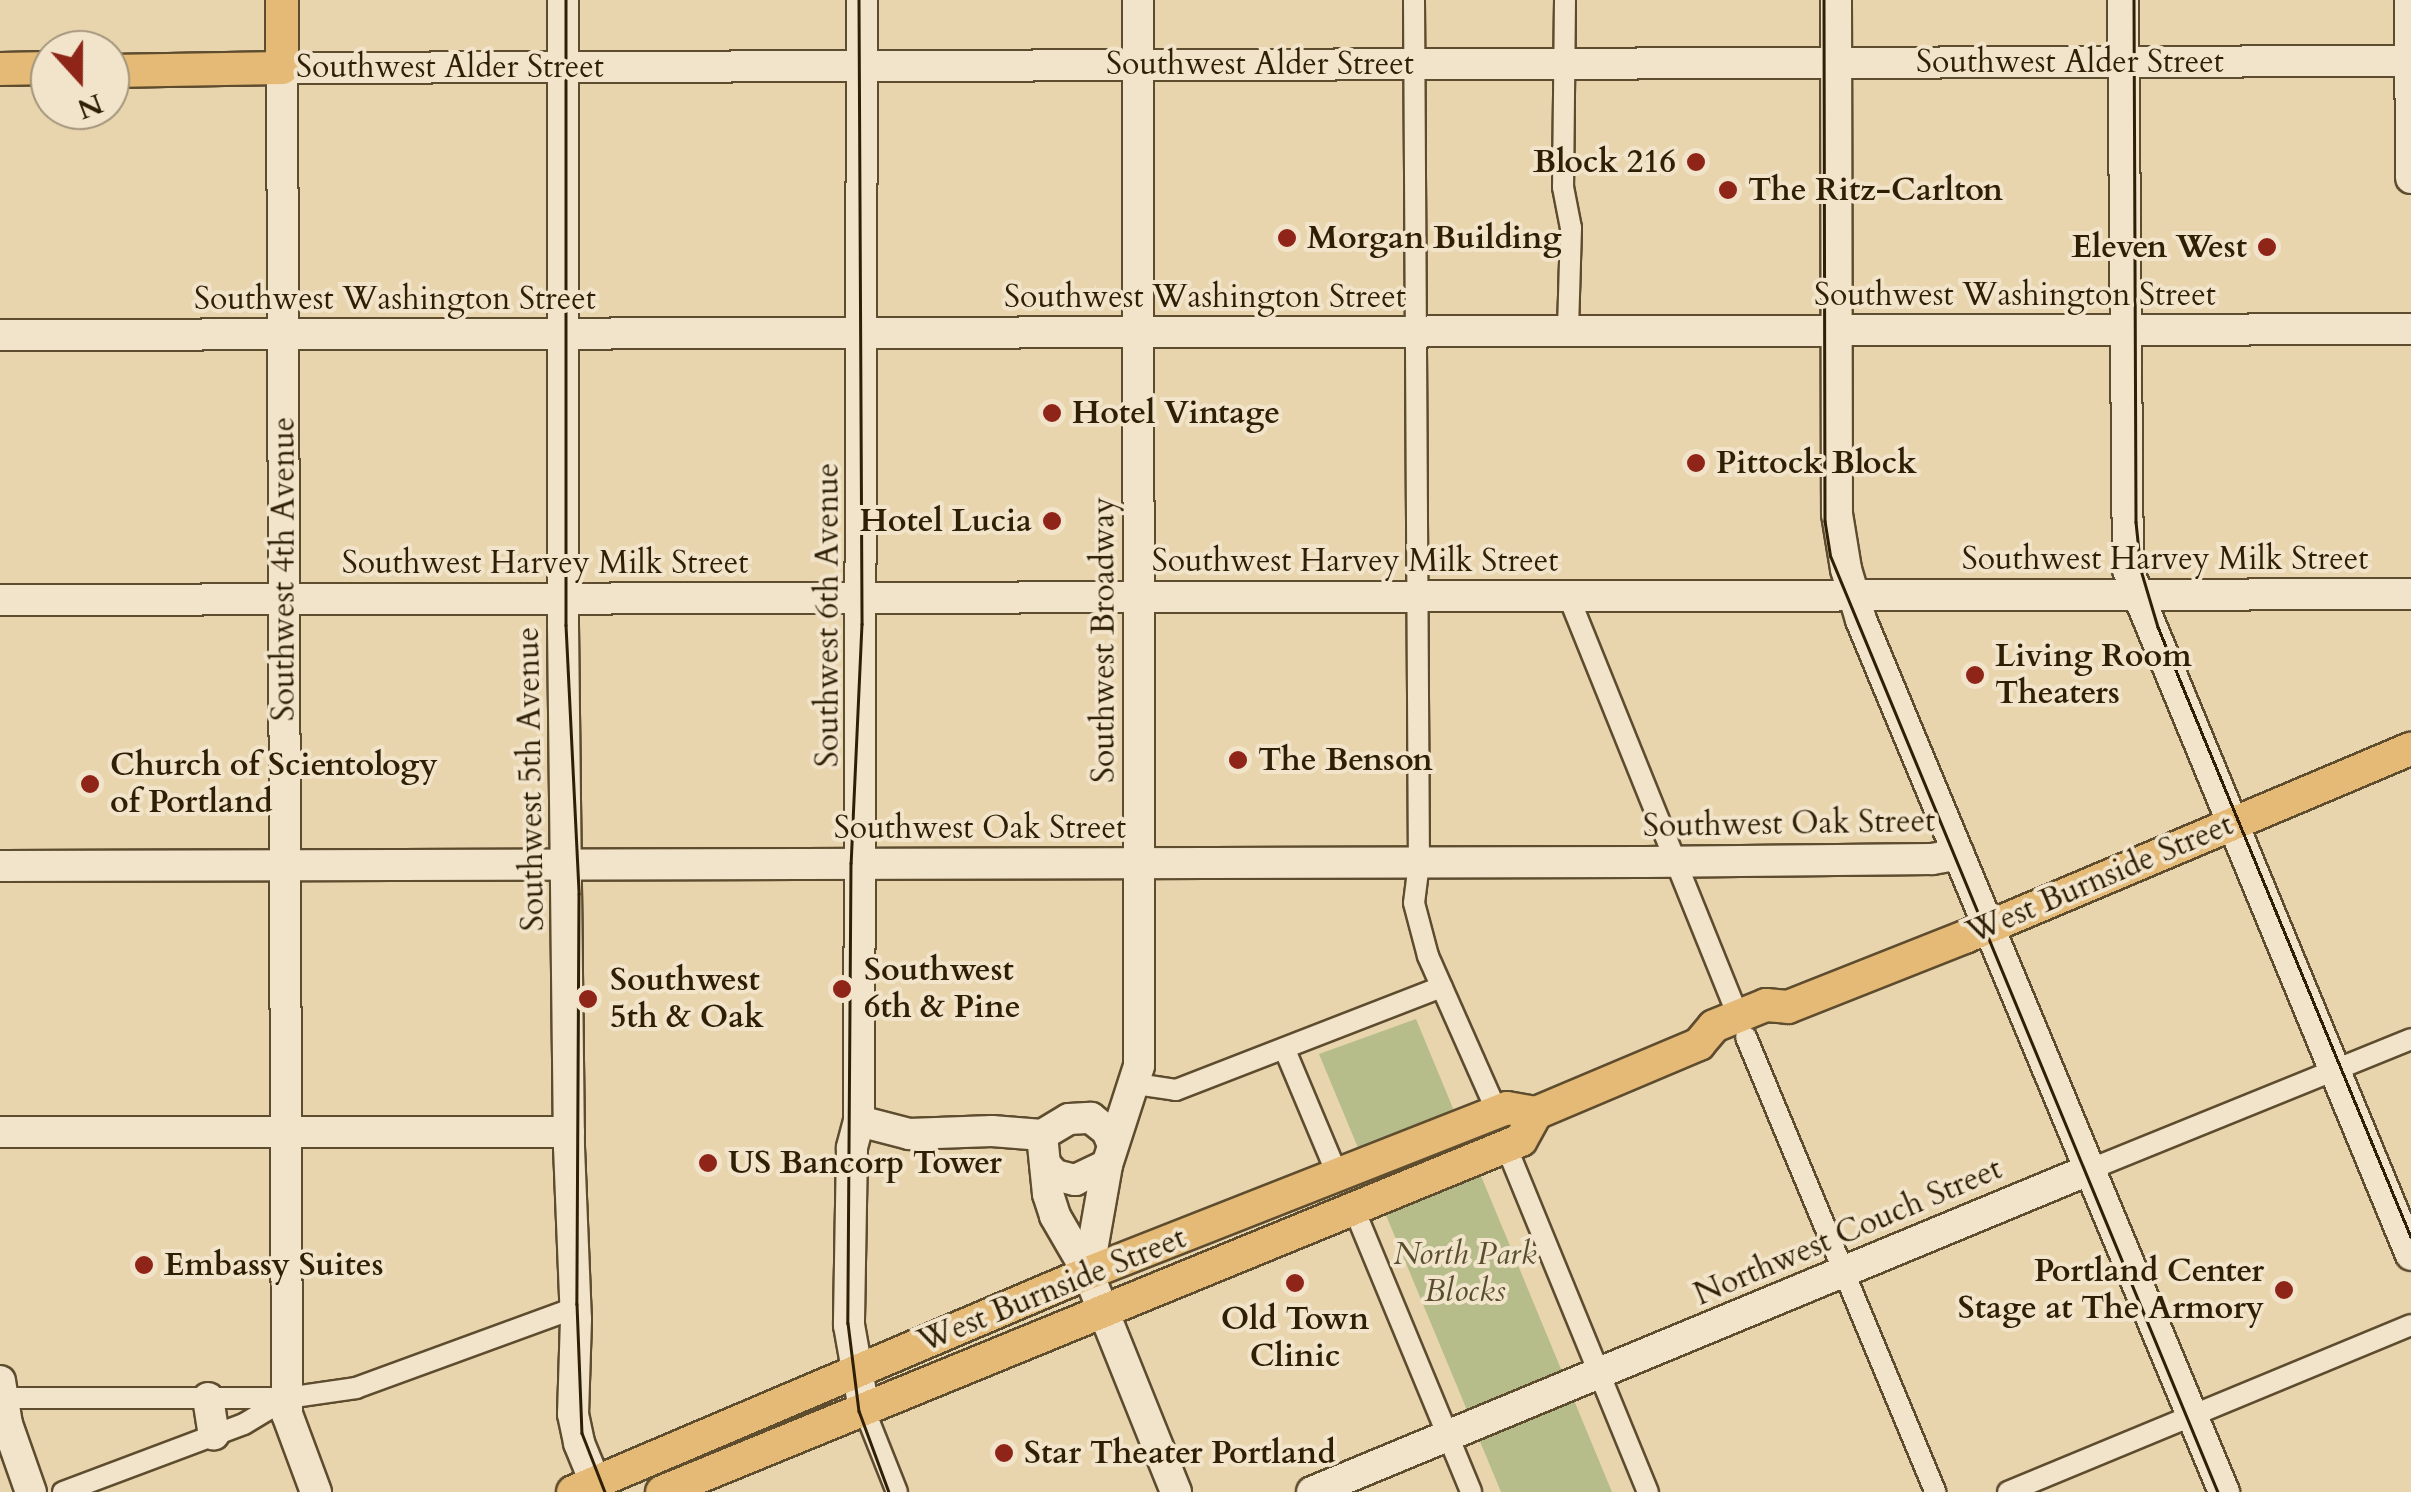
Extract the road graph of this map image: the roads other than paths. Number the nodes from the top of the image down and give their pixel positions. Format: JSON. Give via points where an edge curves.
{"nodes":[{"id":1,"x":282,"y":0,"type":"edge"},
{"id":2,"x":564,"y":0,"type":"edge"},
{"id":3,"x":862,"y":0,"type":"edge"},
{"id":4,"x":1138,"y":0,"type":"edge"},
{"id":5,"x":1414,"y":0,"type":"edge"},
{"id":6,"x":1565,"y":0,"type":"edge"},
{"id":7,"x":1836,"y":0,"type":"edge"},
{"id":8,"x":2122,"y":0,"type":"edge"},
{"id":9,"x":2410,"y":0,"type":"edge"},
{"id":10,"x":2411,"y":61,"type":"edge"},
{"id":11,"x":2123,"y":62,"type":"junction"},
{"id":12,"x":1836,"y":63,"type":"junction"},
{"id":13,"x":1139,"y":64,"type":"junction"},
{"id":14,"x":1564,"y":64,"type":"junction"},
{"id":15,"x":862,"y":65,"type":"junction"},
{"id":16,"x":1415,"y":65,"type":"junction"},
{"id":17,"x":563,"y":66,"type":"junction"},
{"id":18,"x":282,"y":68,"type":"junction"},
{"id":19,"x":30,"y":69,"type":"edge"},
{"id":20,"x":0,"y":70,"type":"edge"},
{"id":21,"x":130,"y":71,"type":"edge"},
{"id":22,"x":2411,"y":178,"type":"edge"},
{"id":23,"x":2124,"y":329,"type":"junction"},
{"id":24,"x":2411,"y":329,"type":"edge"},
{"id":25,"x":1568,"y":330,"type":"junction"},
{"id":26,"x":1837,"y":330,"type":"junction"},
{"id":27,"x":1417,"y":331,"type":"junction"},
{"id":28,"x":1139,"y":332,"type":"junction"},
{"id":29,"x":863,"y":333,"type":"junction"},
{"id":30,"x":283,"y":334,"type":"junction"},
{"id":31,"x":562,"y":334,"type":"junction"},
{"id":32,"x":0,"y":335,"type":"edge"},
{"id":33,"x":2138,"y":593,"type":"junction"},
{"id":34,"x":1853,"y":594,"type":"junction"},
{"id":35,"x":2411,"y":594,"type":"edge"},
{"id":36,"x":1568,"y":595,"type":"junction"},
{"id":37,"x":1418,"y":596,"type":"junction"},
{"id":38,"x":1139,"y":597,"type":"junction"},
{"id":39,"x":564,"y":598,"type":"junction"},
{"id":40,"x":863,"y":598,"type":"junction"},
{"id":41,"x":284,"y":599,"type":"junction"},
{"id":42,"x":0,"y":600,"type":"edge"},
{"id":43,"x":2411,"y":749,"type":"edge"},
{"id":44,"x":2233,"y":823,"type":"junction"},
{"id":45,"x":1959,"y":854,"type":"junction"},
{"id":46,"x":1672,"y":860,"type":"junction"},
{"id":47,"x":1139,"y":863,"type":"junction"},
{"id":48,"x":1419,"y":863,"type":"junction"},
{"id":49,"x":567,"y":864,"type":"junction"},
{"id":50,"x":862,"y":864,"type":"junction"},
{"id":51,"x":0,"y":866,"type":"edge"},
{"id":52,"x":285,"y":866,"type":"junction"},
{"id":53,"x":1990,"y":926,"type":"junction"},
{"id":54,"x":1442,"y":987,"type":"junction"},
{"id":55,"x":1742,"y":1027,"type":"junction"},
{"id":56,"x":2411,"y":1039,"type":"edge"},
{"id":57,"x":1284,"y":1050,"type":"junction"},
{"id":58,"x":2335,"y":1071,"type":"junction"},
{"id":59,"x":1136,"y":1084,"type":"junction"},
{"id":60,"x":1496,"y":1112,"type":"junction"},
{"id":61,"x":1536,"y":1113,"type":"junction"},
{"id":62,"x":860,"y":1120,"type":"junction"},
{"id":63,"x":0,"y":1132,"type":"edge"},
{"id":64,"x":569,"y":1132,"type":"junction"},
{"id":65,"x":286,"y":1133,"type":"junction"},
{"id":66,"x":1506,"y":1146,"type":"junction"},
{"id":67,"x":1044,"y":1150,"type":"junction"},
{"id":68,"x":1110,"y":1155,"type":"junction"},
{"id":69,"x":2091,"y":1170,"type":"junction"},
{"id":70,"x":1338,"y":1176,"type":"junction"},
{"id":71,"x":1354,"y":1209,"type":"junction"},
{"id":72,"x":2411,"y":1255,"type":"edge"},
{"id":73,"x":1844,"y":1272,"type":"junction"},
{"id":74,"x":1088,"y":1273,"type":"junction"},
{"id":75,"x":575,"y":1308,"type":"junction"},
{"id":76,"x":1103,"y":1311,"type":"junction"},
{"id":77,"x":2411,"y":1325,"type":"edge"},
{"id":78,"x":855,"y":1372,"type":"junction"},
{"id":79,"x":1598,"y":1374,"type":"junction"},
{"id":80,"x":0,"y":1381,"type":"edge"},
{"id":81,"x":1,"y":1398,"type":"edge"},
{"id":82,"x":208,"y":1398,"type":"junction"},
{"id":83,"x":286,"y":1398,"type":"junction"},
{"id":84,"x":864,"y":1408,"type":"junction"},
{"id":85,"x":2193,"y":1416,"type":"junction"},
{"id":86,"x":214,"y":1435,"type":"junction"},
{"id":87,"x":1448,"y":1436,"type":"junction"},
{"id":88,"x":590,"y":1489,"type":"edge"},
{"id":89,"x":31,"y":1492,"type":"edge"},
{"id":90,"x":62,"y":1492,"type":"edge"},
{"id":91,"x":316,"y":1492,"type":"edge"},
{"id":92,"x":662,"y":1492,"type":"edge"},
{"id":93,"x":897,"y":1492,"type":"edge"},
{"id":94,"x":1176,"y":1492,"type":"edge"},
{"id":95,"x":1312,"y":1492,"type":"edge"},
{"id":96,"x":1471,"y":1492,"type":"edge"},
{"id":97,"x":1648,"y":1492,"type":"edge"},
{"id":98,"x":1934,"y":1492,"type":"edge"},
{"id":99,"x":2008,"y":1492,"type":"edge"},
{"id":100,"x":2224,"y":1492,"type":"edge"}],
"edges":[{"from":1,"to":18,"type":"main road","name":"Southwest 4th Avenue"},
{"from":2,"to":17,"type":"street","name":"Southwest 5th Avenue"},
{"from":3,"to":15,"type":"street","name":"Southwest 6th Avenue"},
{"from":4,"to":13,"type":"street","name":"Southwest Broadway"},
{"from":5,"to":16,"type":"street"},
{"from":6,"to":14,"type":"street"},
{"from":7,"to":12,"type":"street"},
{"from":8,"to":11,"type":"street"},
{"from":9,"to":10,"type":"street"},
{"from":10,"to":11,"type":"street","name":"Southwest Alder Street"},
{"from":10,"to":22,"type":"street"},
{"from":11,"to":12,"type":"street","name":"Southwest Alder Street"},
{"from":11,"to":23,"type":"street"},
{"from":12,"to":14,"type":"street","name":"Southwest Alder Street"},
{"from":12,"to":26,"type":"street"},
{"from":13,"to":15,"type":"street","name":"Southwest Alder Street"},
{"from":13,"to":16,"type":"street","name":"Southwest Alder Street"},
{"from":13,"to":28,"type":"street","name":"Southwest Broadway"},
{"from":14,"to":16,"type":"street","name":"Southwest Alder Street"},
{"from":14,"to":25,"type":"street"},
{"from":15,"to":17,"type":"street","name":"Southwest Alder Street"},
{"from":15,"to":29,"type":"street","name":"Southwest 6th Avenue"},
{"from":16,"to":27,"type":"street"},
{"from":17,"to":18,"type":"street","name":"Southwest Alder Street"},
{"from":17,"to":31,"type":"street","name":"Southwest 5th Avenue"},
{"from":18,"to":21,"type":"main road","name":"Southwest Alder Street"},
{"from":18,"to":30,"type":"street","name":"Southwest 4th Avenue"},
{"from":19,"to":20,"type":"main road"},
{"from":23,"to":24,"type":"street","name":"Southwest Washington Street"},
{"from":23,"to":26,"type":"street","name":"Southwest Washington Street"},
{"from":23,"to":33,"type":"street","via":[[2126,559]]},
{"from":25,"to":26,"type":"street","name":"Southwest Washington Street"},
{"from":25,"to":27,"type":"street","name":"Southwest Washington Street"},
{"from":26,"to":34,"type":"street","via":[[1838,514]]},
{"from":27,"to":28,"type":"street","name":"Southwest Washington Street"},
{"from":27,"to":37,"type":"street"},
{"from":28,"to":29,"type":"street","name":"Southwest Washington Street"},
{"from":28,"to":38,"type":"street","name":"Southwest Broadway"},
{"from":29,"to":31,"type":"street","name":"Southwest Washington Street"},
{"from":29,"to":40,"type":"street","name":"Southwest 6th Avenue"},
{"from":30,"to":31,"type":"street","name":"Southwest Washington Street"},
{"from":30,"to":32,"type":"street","name":"Southwest Washington Street"},
{"from":30,"to":41,"type":"street","name":"Southwest 4th Avenue"},
{"from":31,"to":39,"type":"street","name":"Southwest 5th Avenue"},
{"from":33,"to":34,"type":"street","name":"Southwest Harvey Milk Street"},
{"from":33,"to":35,"type":"street","name":"Southwest Harvey Milk Street"},
{"from":33,"to":44,"type":"street"},
{"from":34,"to":36,"type":"street","name":"Southwest Harvey Milk Street"},
{"from":34,"to":45,"type":"street"},
{"from":36,"to":37,"type":"street","name":"Southwest Harvey Milk Street"},
{"from":36,"to":46,"type":"street"},
{"from":37,"to":38,"type":"street","name":"Southwest Harvey Milk Street"},
{"from":37,"to":48,"type":"street"},
{"from":38,"to":40,"type":"street","name":"Southwest Harvey Milk Street"},
{"from":38,"to":47,"type":"street","name":"Southwest Broadway"},
{"from":39,"to":40,"type":"street","name":"Southwest Harvey Milk Street"},
{"from":39,"to":41,"type":"street","name":"Southwest Harvey Milk Street"},
{"from":39,"to":49,"type":"street","name":"Southwest 5th Avenue"},
{"from":40,"to":50,"type":"street","name":"Southwest 6th Avenue"},
{"from":41,"to":42,"type":"street","name":"Southwest Harvey Milk Street"},
{"from":41,"to":52,"type":"street","name":"Southwest 4th Avenue"},
{"from":43,"to":44,"type":"main road","name":"West Burnside Street"},
{"from":44,"to":53,"type":"main road","name":"West Burnside Street"},
{"from":44,"to":58,"type":"street"},
{"from":45,"to":46,"type":"street","name":"Southwest Oak Street"},
{"from":45,"to":53,"type":"street"},
{"from":46,"to":48,"type":"street","name":"Southwest Oak Street"},
{"from":46,"to":55,"type":"street"},
{"from":47,"to":48,"type":"street","name":"Southwest Oak Street"},
{"from":47,"to":50,"type":"street","name":"Southwest Oak Street"},
{"from":47,"to":59,"type":"street","name":"Southwest Broadway"},
{"from":48,"to":54,"type":"street","via":[[1414,903]]},
{"from":49,"to":50,"type":"street","name":"Southwest Oak Street"},
{"from":49,"to":52,"type":"street","name":"Southwest Oak Street"},
{"from":49,"to":64,"type":"street","name":"Southwest 5th Avenue"},
{"from":50,"to":62,"type":"street","name":"Southwest 6th Avenue"},
{"from":51,"to":52,"type":"street","name":"Southwest Oak Street"},
{"from":52,"to":65,"type":"street","name":"Southwest 4th Avenue"},
{"from":53,"to":55,"type":"main road","name":"West Burnside Street","via":[[1788,1007],[1774,1026]]},
{"from":53,"to":69,"type":"street"},
{"from":54,"to":57,"type":"street"},
{"from":54,"to":60,"type":"street"},
{"from":55,"to":61,"type":"main road","name":"West Burnside Street","via":[[1722,1046],[1698,1044]]},
{"from":55,"to":73,"type":"street"},
{"from":56,"to":58,"type":"street","name":"Northwest Couch Street"},
{"from":57,"to":59,"type":"street","via":[[1176,1090]]},
{"from":57,"to":70,"type":"street"},
{"from":58,"to":69,"type":"street","name":"Northwest Couch Street"},
{"from":58,"to":72,"type":"street"},
{"from":59,"to":68,"type":"street","name":"Southwest Broadway"},
{"from":60,"to":61,"type":"main road","name":"West Burnside Street"},
{"from":60,"to":70,"type":"main road","name":"West Burnside Street"},
{"from":61,"to":66,"type":"main road","name":"West Burnside Street","via":[[1522,1140]]},
{"from":62,"to":67,"type":"street","via":[[909,1134],[968,1131]]},
{"from":62,"to":78,"type":"street","name":"Southwest 6th Avenue","via":[[851,1182],[848,1325]]},
{"from":63,"to":65,"type":"street"},
{"from":64,"to":65,"type":"street"},
{"from":64,"to":75,"type":"street","name":"Southwest 5th Avenue"},
{"from":65,"to":83,"type":"street","name":"Southwest 4th Avenue"},
{"from":66,"to":71,"type":"main road","name":"West Burnside Street"},
{"from":66,"to":79,"type":"street"},
{"from":67,"to":68,"type":"street","via":[[1055,1175],[1075,1180]]},
{"from":67,"to":68,"type":"street","via":[[1069,1119],[1091,1118],[1107,1131]]},
{"from":67,"to":74,"type":"street","via":[[1055,1216]]},
{"from":68,"to":74,"type":"street","name":"Southwest Broadway"},
{"from":69,"to":73,"type":"street","name":"Northwest Couch Street"},
{"from":69,"to":85,"type":"street"},
{"from":70,"to":74,"type":"main road","name":"West Burnside Street"},
{"from":71,"to":76,"type":"main road","name":"West Burnside Street"},
{"from":71,"to":87,"type":"street"},
{"from":73,"to":79,"type":"street","name":"Northwest Couch Street"},
{"from":73,"to":98,"type":"street"},
{"from":74,"to":76,"type":"street"},
{"from":74,"to":78,"type":"main road","name":"West Burnside Street"},
{"from":75,"to":83,"type":"street","via":[[356,1388]]},
{"from":75,"to":88,"type":"street","name":"Southwest 5th Avenue","via":[[574,1414]]},
{"from":76,"to":84,"type":"main road","name":"West Burnside Street"},
{"from":76,"to":94,"type":"street"},
{"from":77,"to":85,"type":"street"},
{"from":78,"to":84,"type":"street","name":"Southwest 6th Avenue"},
{"from":78,"to":88,"type":"main road","name":"West Burnside Street"},
{"from":79,"to":87,"type":"street","name":"Northwest Couch Street"},
{"from":79,"to":97,"type":"street"},
{"from":80,"to":81,"type":"street"},
{"from":81,"to":82,"type":"street"},
{"from":81,"to":89,"type":"street"},
{"from":82,"to":83,"type":"street"},
{"from":82,"to":86,"type":"street"},
{"from":83,"to":86,"type":"street"},
{"from":83,"to":91,"type":"street","name":"Southwest 4th Avenue","via":[[290,1428]]},
{"from":84,"to":92,"type":"main road","name":"West Burnside Street"},
{"from":84,"to":93,"type":"street"},
{"from":85,"to":99,"type":"street"},
{"from":85,"to":100,"type":"street"},
{"from":86,"to":90,"type":"street"},
{"from":87,"to":95,"type":"street","name":"Northwest Couch Street"},
{"from":87,"to":96,"type":"street"}]}
